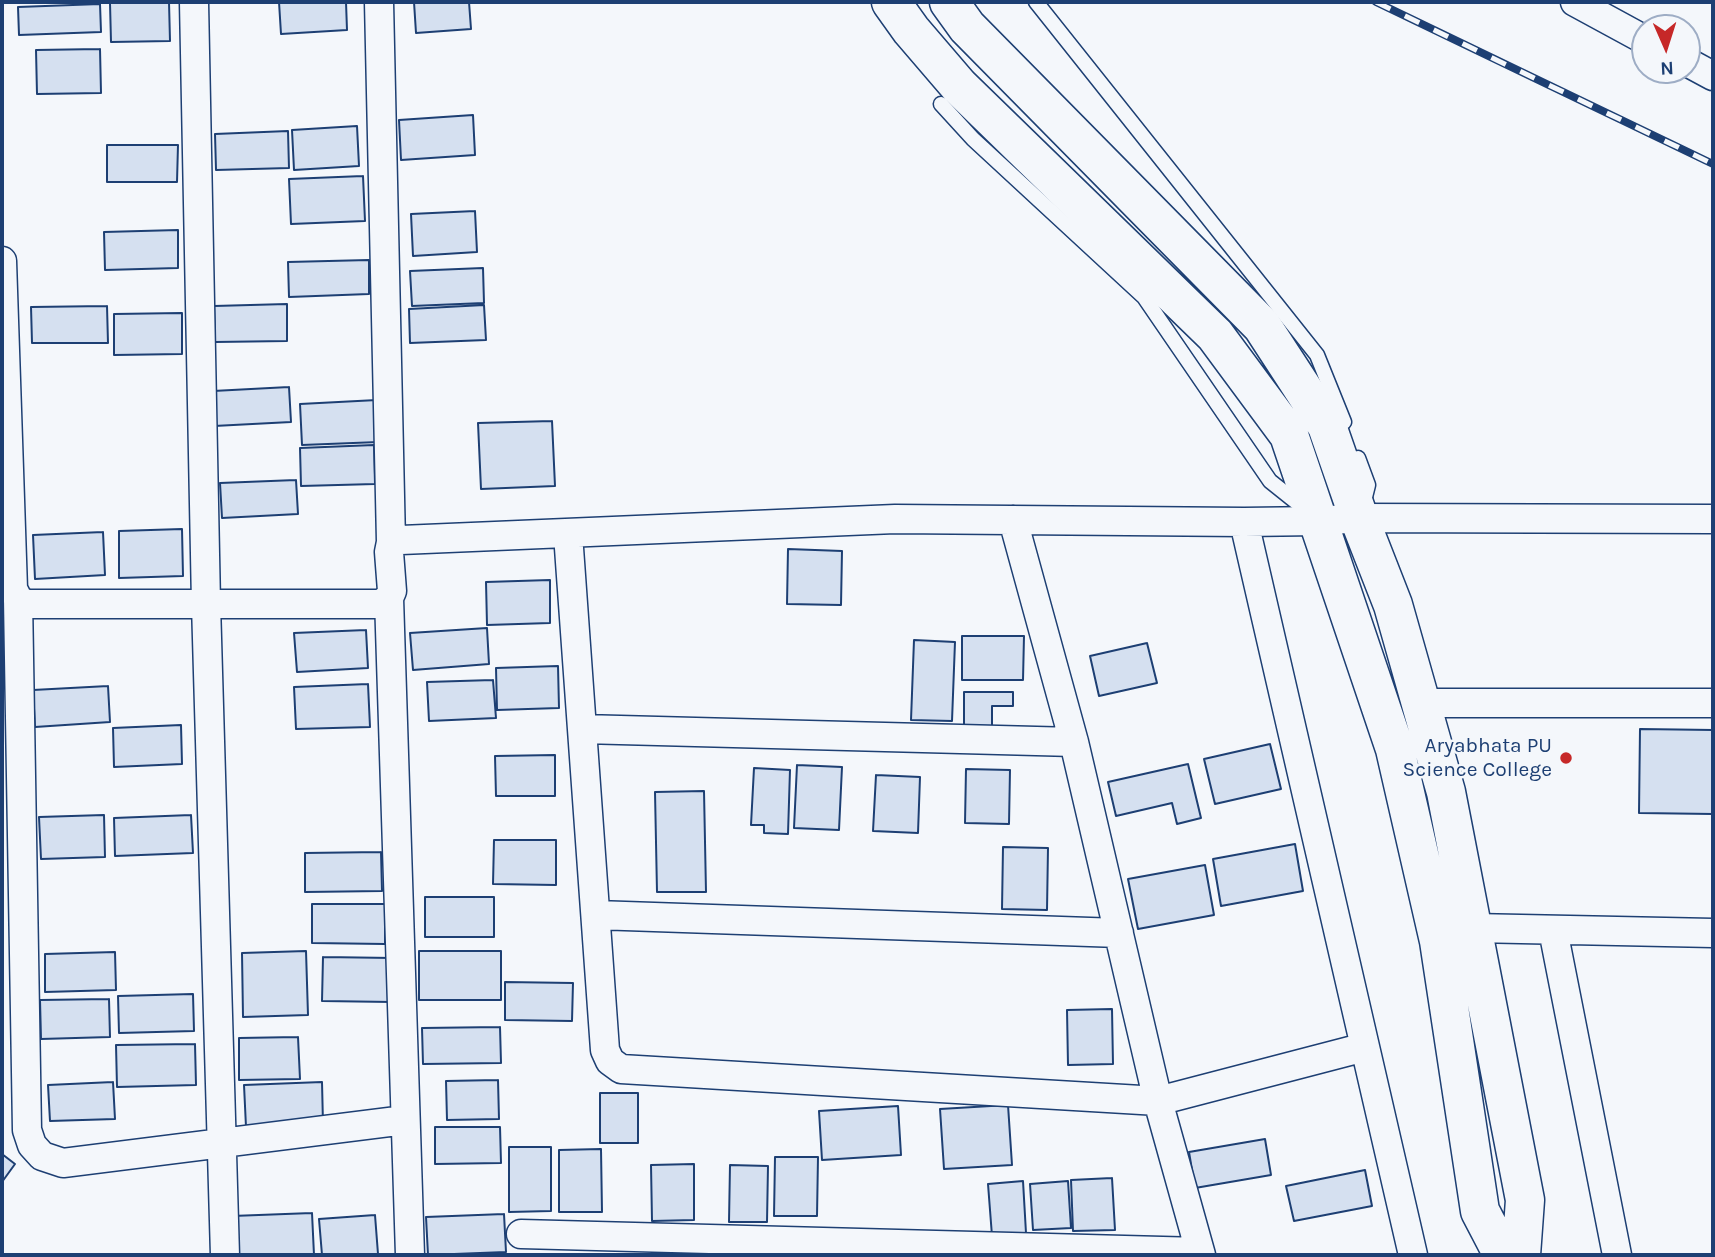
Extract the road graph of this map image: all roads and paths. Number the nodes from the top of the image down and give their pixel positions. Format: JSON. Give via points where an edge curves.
{"nodes":[{"id":1,"x":194,"y":2,"type":"edge"},
{"id":2,"x":379,"y":2,"type":"edge"},
{"id":3,"x":891,"y":2,"type":"edge"},
{"id":4,"x":949,"y":2,"type":"edge"},
{"id":5,"x":1037,"y":2,"type":"edge"},
{"id":6,"x":1589,"y":6,"type":"edge"},
{"id":7,"x":1631,"y":32,"type":"edge"},
{"id":8,"x":941,"y":104,"type":"dead end"},
{"id":9,"x":2,"y":261,"type":"edge"},
{"id":10,"x":1359,"y":518,"type":"junction"},
{"id":11,"x":1713,"y":519,"type":"edge"},
{"id":12,"x":1013,"y":520,"type":"junction"},
{"id":13,"x":1319,"y":521,"type":"junction"},
{"id":14,"x":1244,"y":522,"type":"junction"},
{"id":15,"x":568,"y":534,"type":"junction"},
{"id":16,"x":391,"y":542,"type":"junction"},
{"id":17,"x":389,"y":598,"type":"junction"},
{"id":18,"x":18,"y":599,"type":"junction"},
{"id":19,"x":206,"y":604,"type":"junction"},
{"id":20,"x":1421,"y":703,"type":"junction"},
{"id":21,"x":1713,"y":703,"type":"edge"},
{"id":22,"x":582,"y":729,"type":"junction"},
{"id":23,"x":1074,"y":742,"type":"junction"},
{"id":24,"x":596,"y":915,"type":"junction"},
{"id":25,"x":1473,"y":928,"type":"junction"},
{"id":26,"x":1553,"y":930,"type":"junction"},
{"id":27,"x":1119,"y":933,"type":"junction"},
{"id":28,"x":1713,"y":933,"type":"edge"},
{"id":29,"x":1365,"y":1047,"type":"junction"},
{"id":30,"x":1158,"y":1101,"type":"junction"},
{"id":31,"x":405,"y":1120,"type":"junction"},
{"id":32,"x":220,"y":1142,"type":"junction"},
{"id":33,"x":521,"y":1234,"type":"dead end"},
{"id":34,"x":583,"y":1245,"type":"edge"},
{"id":35,"x":753,"y":1248,"type":"edge"},
{"id":36,"x":1200,"y":1254,"type":"edge"},
{"id":37,"x":225,"y":1255,"type":"edge"},
{"id":38,"x":410,"y":1255,"type":"edge"},
{"id":39,"x":1413,"y":1255,"type":"edge"},
{"id":40,"x":1503,"y":1255,"type":"edge"},
{"id":41,"x":1521,"y":1255,"type":"edge"},
{"id":42,"x":1617,"y":1255,"type":"edge"}],
"edges":[{"from":1,"to":19,"type":"street"},
{"from":2,"to":16,"type":"street"},
{"from":3,"to":13,"type":"main road","via":[[960,86],[1215,335],[1289,435]]},
{"from":4,"to":10,"type":"main road","via":[[976,37],[1262,326],[1327,426]]},
{"from":5,"to":10,"type":"lane","via":[[1317,355],[1368,485]]},
{"from":6,"to":7,"type":"street"},
{"from":8,"to":13,"type":"lane","via":[[1144,297],[1270,481]]},
{"from":9,"to":18,"type":"street","via":[[13,589]]},
{"from":10,"to":11,"type":"street"},
{"from":10,"to":13,"type":"street"},
{"from":10,"to":20,"type":"main road","via":[[1393,605]]},
{"from":12,"to":14,"type":"street"},
{"from":12,"to":15,"type":"street","via":[[895,519]]},
{"from":12,"to":23,"type":"street"},
{"from":13,"to":14,"type":"street"},
{"from":13,"to":40,"type":"main road","via":[[1395,748],[1439,941],[1480,1210]]},
{"from":14,"to":29,"type":"street"},
{"from":15,"to":16,"type":"street"},
{"from":15,"to":22,"type":"street"},
{"from":16,"to":17,"type":"street"},
{"from":17,"to":19,"type":"street","via":[[381,604]]},
{"from":17,"to":31,"type":"street"},
{"from":18,"to":19,"type":"street","via":[[26,604]]},
{"from":18,"to":32,"type":"street","via":[[27,1130],[32,1145],[42,1156],[63,1163]]},
{"from":19,"to":32,"type":"street"},
{"from":20,"to":21,"type":"street"},
{"from":20,"to":25,"type":"main road","via":[[1446,792]]},
{"from":22,"to":23,"type":"street"},
{"from":22,"to":24,"type":"street"},
{"from":23,"to":27,"type":"street"},
{"from":24,"to":27,"type":"street"},
{"from":24,"to":30,"type":"street","via":[[606,1050],[610,1061],[621,1069]]},
{"from":25,"to":26,"type":"street"},
{"from":25,"to":41,"type":"main road","via":[[1525,1200]]},
{"from":26,"to":28,"type":"street"},
{"from":26,"to":42,"type":"street"},
{"from":27,"to":30,"type":"street"},
{"from":29,"to":30,"type":"street"},
{"from":29,"to":39,"type":"street"},
{"from":30,"to":36,"type":"street"},
{"from":31,"to":32,"type":"street"},
{"from":31,"to":38,"type":"street"},
{"from":32,"to":37,"type":"street"},
{"from":33,"to":34,"type":"street"},
{"from":34,"to":35,"type":"street"},
{"from":35,"to":36,"type":"street"}]}
